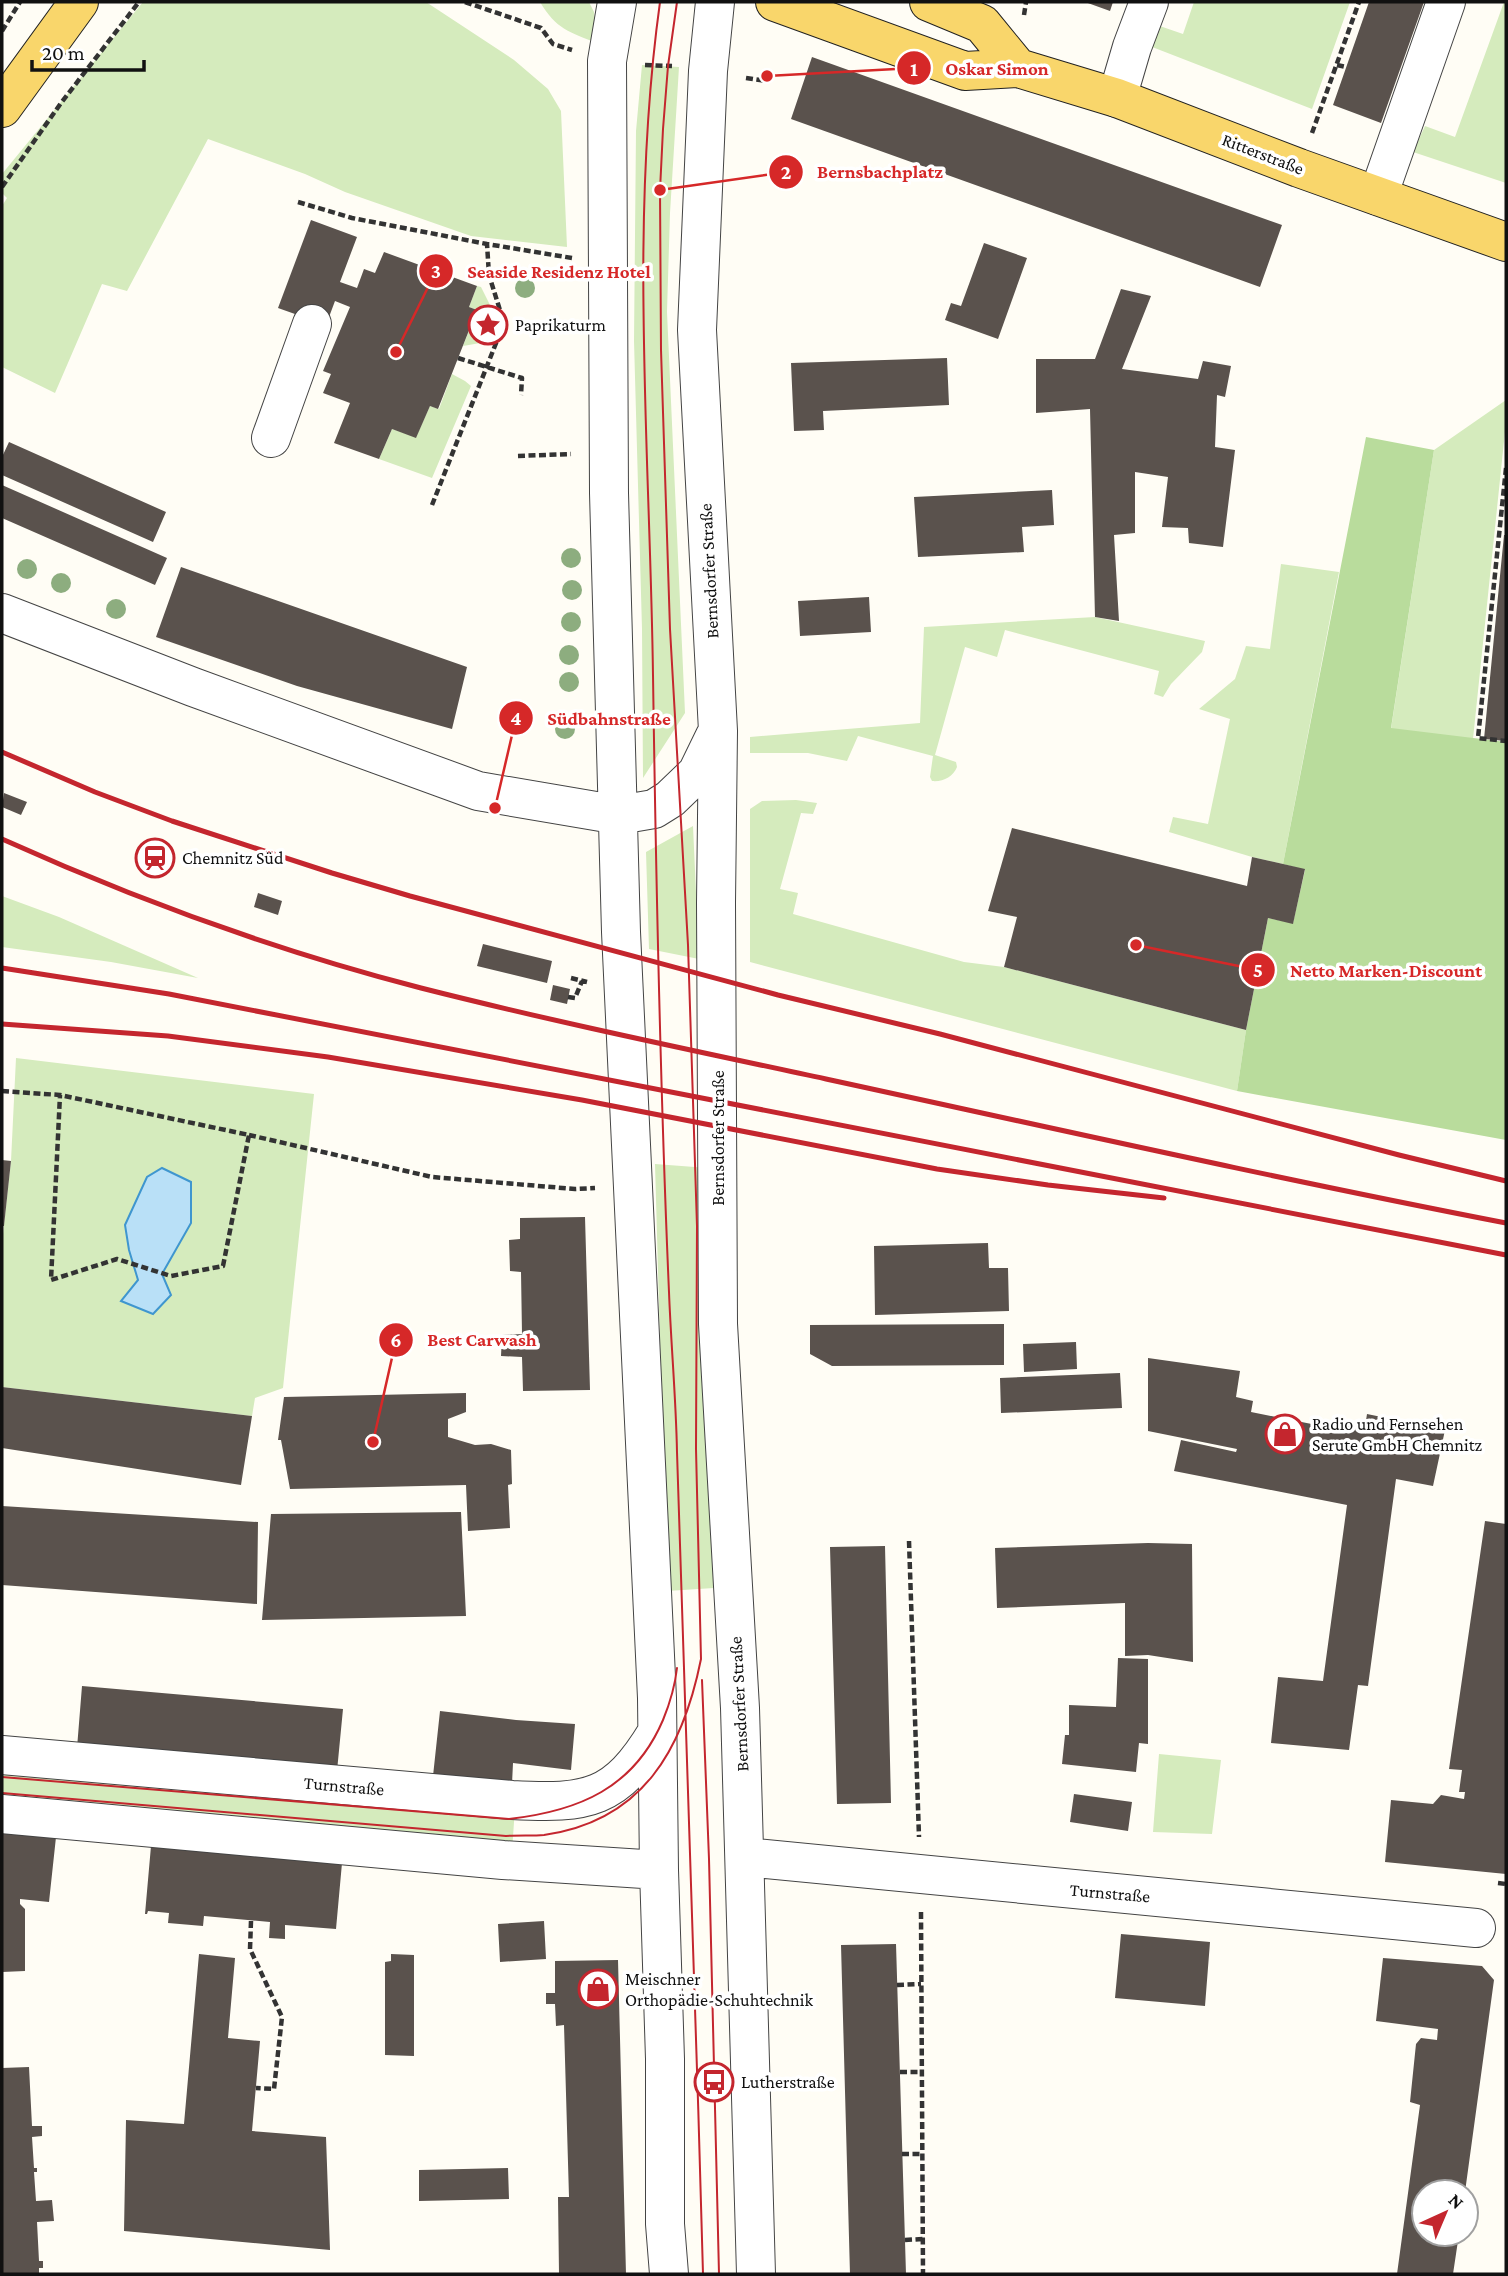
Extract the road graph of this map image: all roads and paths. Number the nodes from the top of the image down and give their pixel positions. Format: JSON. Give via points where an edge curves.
{"nodes":[{"id":1,"x":20,"y":2,"type":"edge"},
{"id":2,"x":79,"y":2,"type":"edge"},
{"id":3,"x":139,"y":2,"type":"edge"},
{"id":4,"x":465,"y":2,"type":"edge"},
{"id":5,"x":617,"y":2,"type":"edge"},
{"id":6,"x":715,"y":2,"type":"edge"},
{"id":7,"x":775,"y":2,"type":"edge"},
{"id":8,"x":929,"y":2,"type":"edge"},
{"id":9,"x":1149,"y":2,"type":"edge"},
{"id":10,"x":1359,"y":2,"type":"edge"},
{"id":11,"x":1446,"y":2,"type":"edge"},
{"id":12,"x":474,"y":4,"type":"edge"},
{"id":13,"x":2,"y":31,"type":"edge"},
{"id":14,"x":607,"y":61,"type":"junction"},
{"id":15,"x":1337,"y":65,"type":"junction"},
{"id":16,"x":1346,"y":67,"type":"dead end"},
{"id":17,"x":1018,"y":68,"type":"junction"},
{"id":18,"x":1117,"y":98,"type":"junction"},
{"id":19,"x":2,"y":108,"type":"edge"},
{"id":20,"x":1299,"y":168,"type":"junction"},
{"id":21,"x":2,"y":187,"type":"edge"},
{"id":22,"x":1378,"y":196,"type":"junction"},
{"id":23,"x":298,"y":202,"type":"dead end"},
{"id":24,"x":1506,"y":243,"type":"edge"},
{"id":25,"x":487,"y":244,"type":"junction"},
{"id":26,"x":570,"y":258,"type":"dead end"},
{"id":27,"x":312,"y":324,"type":"dead end"},
{"id":28,"x":458,"y":358,"type":"dead end"},
{"id":29,"x":485,"y":366,"type":"junction"},
{"id":30,"x":521,"y":395,"type":"dead end"},
{"id":31,"x":271,"y":438,"type":"dead end"},
{"id":32,"x":579,"y":454,"type":"dead end"},
{"id":33,"x":518,"y":456,"type":"dead end"},
{"id":34,"x":1506,"y":468,"type":"edge"},
{"id":35,"x":432,"y":505,"type":"dead end"},
{"id":36,"x":2,"y":613,"type":"edge"},
{"id":37,"x":718,"y":731,"type":"junction"},
{"id":38,"x":1506,"y":741,"type":"edge"},
{"id":39,"x":619,"y":815,"type":"junction"},
{"id":40,"x":582,"y":981,"type":"dead end"},
{"id":41,"x":568,"y":997,"type":"dead end"},
{"id":42,"x":2,"y":1091,"type":"edge"},
{"id":43,"x":60,"y":1096,"type":"junction"},
{"id":44,"x":249,"y":1135,"type":"junction"},
{"id":45,"x":631,"y":1185,"type":"junction"},
{"id":46,"x":909,"y":1541,"type":"dead end"},
{"id":47,"x":657,"y":1732,"type":"junction"},
{"id":48,"x":2,"y":1755,"type":"edge"},
{"id":49,"x":2,"y":1814,"type":"edge"},
{"id":50,"x":745,"y":1857,"type":"junction"},
{"id":51,"x":659,"y":1870,"type":"junction"},
{"id":52,"x":920,"y":1874,"type":"junction"},
{"id":53,"x":1498,"y":1883,"type":"dead end"},
{"id":54,"x":1506,"y":1884,"type":"edge"},
{"id":55,"x":251,"y":1921,"type":"dead end"},
{"id":56,"x":1476,"y":1928,"type":"dead end"},
{"id":57,"x":921,"y":1984,"type":"junction"},
{"id":58,"x":897,"y":1985,"type":"dead end"},
{"id":59,"x":900,"y":2072,"type":"dead end"},
{"id":60,"x":922,"y":2072,"type":"junction"},
{"id":61,"x":256,"y":2088,"type":"dead end"},
{"id":62,"x":902,"y":2154,"type":"dead end"},
{"id":63,"x":922,"y":2154,"type":"junction"},
{"id":64,"x":923,"y":2239,"type":"junction"},
{"id":65,"x":905,"y":2241,"type":"dead end"},
{"id":66,"x":669,"y":2274,"type":"edge"},
{"id":67,"x":756,"y":2274,"type":"edge"},
{"id":68,"x":923,"y":2274,"type":"edge"}],
"edges":[{"from":1,"to":13,"type":"path"},
{"from":2,"to":19,"type":"main road"},
{"from":3,"to":21,"type":"path"},
{"from":4,"to":12,"type":"path"},
{"from":5,"to":14,"type":"street"},
{"from":6,"to":37,"type":"street","name":"Bernsdorfer Straße","via":[[696,330]]},
{"from":7,"to":17,"type":"main road","name":"Ritterstraße","via":[[965,71]]},
{"from":8,"to":17,"type":"main road","via":[[982,24]]},
{"from":9,"to":18,"type":"street"},
{"from":10,"to":15,"type":"path"},
{"from":11,"to":22,"type":"street"},
{"from":12,"to":14,"type":"path","via":[[541,28],[553,44]]},
{"from":14,"to":39,"type":"street","via":[[609,493]]},
{"from":15,"to":16,"type":"path"},
{"from":15,"to":20,"type":"path"},
{"from":17,"to":18,"type":"main road","name":"Ritterstraße"},
{"from":18,"to":20,"type":"main road","name":"Ritterstraße"},
{"from":20,"to":22,"type":"main road","name":"Ritterstraße"},
{"from":22,"to":24,"type":"main road","name":"Ritterstraße"},
{"from":23,"to":25,"type":"path","via":[[352,218]]},
{"from":25,"to":26,"type":"path"},
{"from":25,"to":29,"type":"path","via":[[489,275],[504,323]]},
{"from":27,"to":31,"type":"street"},
{"from":28,"to":29,"type":"path"},
{"from":29,"to":30,"type":"path","via":[[522,378]]},
{"from":29,"to":35,"type":"path"},
{"from":32,"to":33,"type":"path"},
{"from":34,"to":38,"type":"path","via":[[1478,738]]},
{"from":36,"to":39,"type":"street","via":[[478,791]]},
{"from":37,"to":39,"type":"street","via":[[697,773],[670,799],[654,809]]},
{"from":37,"to":50,"type":"street","name":"Bernsdorfer Straße","via":[[718,1324]]},
{"from":39,"to":45,"type":"street"},
{"from":40,"to":41,"type":"path","via":[[575,998]]},
{"from":42,"to":43,"type":"path"},
{"from":43,"to":44,"type":"path"},
{"from":43,"to":44,"type":"path","via":[[51,1280],[117,1259],[171,1276],[223,1266]]},
{"from":44,"to":45,"type":"path","via":[[432,1177],[575,1189]]},
{"from":45,"to":47,"type":"street"},
{"from":46,"to":52,"type":"path"},
{"from":47,"to":48,"type":"street","name":"Turnstraße","via":[[642,1757],[606,1790],[558,1803]]},
{"from":47,"to":51,"type":"street"},
{"from":49,"to":51,"type":"street"},
{"from":50,"to":52,"type":"street","name":"Turnstraße"},
{"from":50,"to":67,"type":"street","name":"Bernsdorfer Straße"},
{"from":51,"to":66,"type":"street"},
{"from":52,"to":56,"type":"street","name":"Turnstraße"},
{"from":52,"to":57,"type":"path"},
{"from":53,"to":54,"type":"path"},
{"from":55,"to":61,"type":"path","via":[[250,1949],[282,2017],[274,2089]]},
{"from":57,"to":58,"type":"path"},
{"from":57,"to":60,"type":"path"},
{"from":59,"to":60,"type":"path"},
{"from":60,"to":63,"type":"path"},
{"from":62,"to":63,"type":"path"},
{"from":63,"to":64,"type":"path"},
{"from":64,"to":65,"type":"path"},
{"from":64,"to":68,"type":"path"}]}
